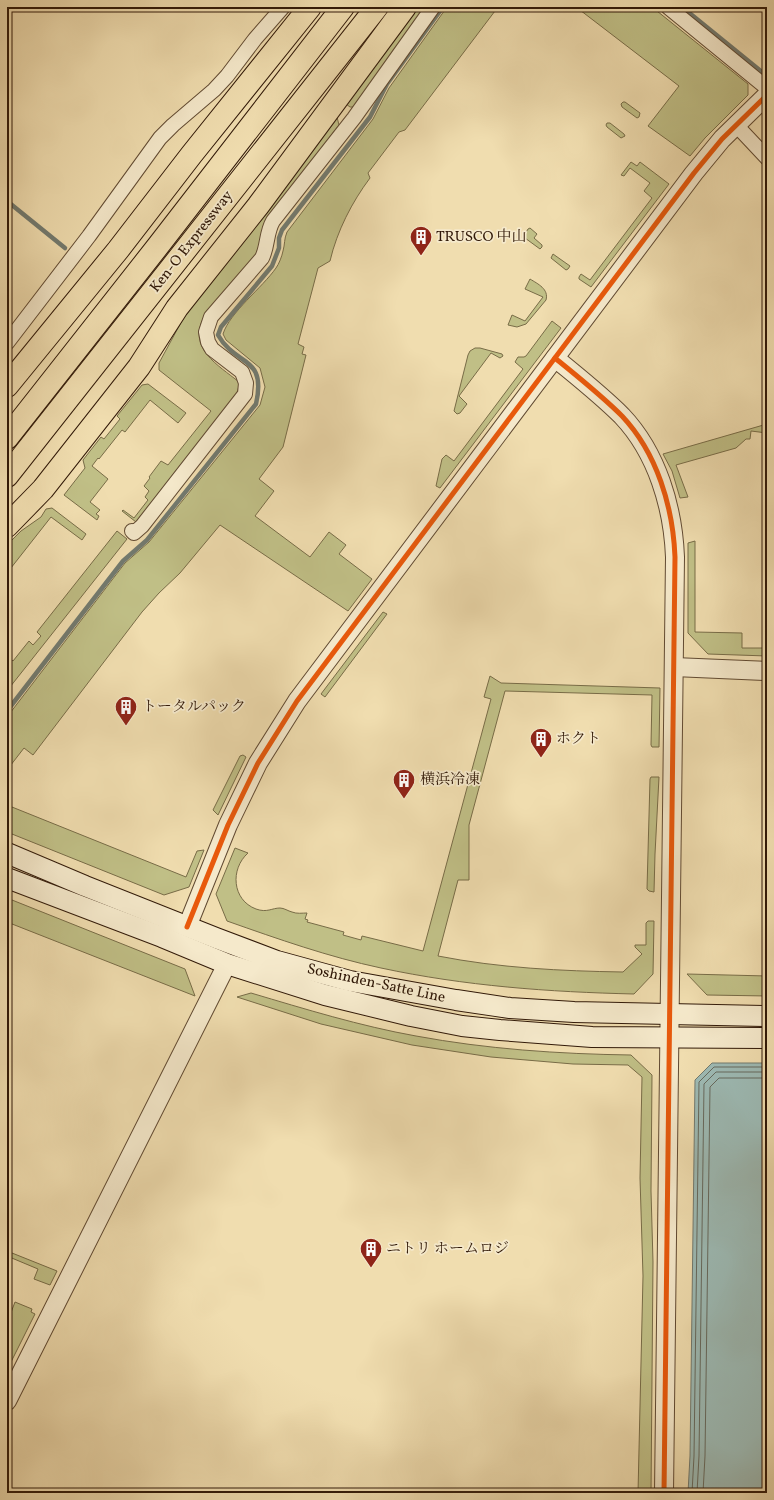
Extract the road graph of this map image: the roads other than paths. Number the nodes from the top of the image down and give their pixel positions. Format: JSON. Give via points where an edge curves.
{"nodes":[{"id":1,"x":283,"y":7,"type":"edge"},
{"id":2,"x":310,"y":7,"type":"edge"},
{"id":3,"x":343,"y":7,"type":"edge"},
{"id":4,"x":377,"y":7,"type":"edge"},
{"id":5,"x":405,"y":7,"type":"edge"},
{"id":6,"x":433,"y":7,"type":"edge"},
{"id":7,"x":668,"y":7,"type":"edge"},
{"id":8,"x":767,"y":88,"type":"edge"},
{"id":9,"x":767,"y":95,"type":"edge"},
{"id":10,"x":736,"y":125,"type":"junction"},
{"id":11,"x":767,"y":158,"type":"edge"},
{"id":12,"x":7,"y":343,"type":"edge"},
{"id":13,"x":555,"y":358,"type":"junction"},
{"id":14,"x":7,"y":386,"type":"edge"},
{"id":15,"x":7,"y":438,"type":"edge"},
{"id":16,"x":7,"y":476,"type":"edge"},
{"id":17,"x":7,"y":526,"type":"edge"},
{"id":18,"x":132,"y":530,"type":"dead end"},
{"id":19,"x":674,"y":667,"type":"junction"},
{"id":20,"x":767,"y":671,"type":"edge"},
{"id":21,"x":7,"y":853,"type":"edge"},
{"id":22,"x":7,"y":878,"type":"edge"},
{"id":23,"x":187,"y":927,"type":"junction"},
{"id":24,"x":227,"y":964,"type":"junction"},
{"id":25,"x":670,"y":1015,"type":"junction"},
{"id":26,"x":767,"y":1016,"type":"edge"},
{"id":27,"x":669,"y":1038,"type":"junction"},
{"id":28,"x":767,"y":1038,"type":"edge"},
{"id":29,"x":7,"y":1401,"type":"edge"},
{"id":30,"x":664,"y":1493,"type":"edge"}],
"edges":[{"from":1,"to":12,"type":"street","via":[[218,85],[160,138]]},
{"from":2,"to":14,"type":"highway"},
{"from":3,"to":15,"type":"highway","name":"Ken-O Expressway"},
{"from":4,"to":16,"type":"highway","name":"Ken-O Expressway"},
{"from":5,"to":17,"type":"highway","via":[[258,206],[178,308],[139,367],[42,488]]},
{"from":6,"to":18,"type":"street","via":[[354,118],[273,221],[269,227],[262,258],[211,317],[206,332],[208,342],[212,349],[242,372],[246,384],[245,394],[142,526],[134,533]]},
{"from":7,"to":8,"type":"street"},
{"from":9,"to":10,"type":"street"},
{"from":10,"to":11,"type":"street"},
{"from":10,"to":13,"type":"street","via":[[699,167]]},
{"from":13,"to":19,"type":"street","via":[[623,417],[643,444],[655,467],[665,494],[676,557]]},
{"from":13,"to":23,"type":"street","via":[[283,721],[228,825]]},
{"from":19,"to":20,"type":"street"},
{"from":19,"to":25,"type":"street"},
{"from":21,"to":23,"type":"main road","name":"Soshinden-Satte Line"},
{"from":22,"to":24,"type":"main road","name":"Soshinden-Satte Line"},
{"from":23,"to":25,"type":"main road","name":"Soshinden-Satte Line","via":[[316,973],[406,992],[510,1008]]},
{"from":24,"to":27,"type":"main road","name":"Soshinden-Satte Line","via":[[325,995],[462,1026],[592,1037]]},
{"from":24,"to":29,"type":"street"},
{"from":25,"to":26,"type":"main road","name":"Soshinden-Satte Line"},
{"from":25,"to":27,"type":"street"},
{"from":27,"to":28,"type":"main road","name":"Soshinden-Satte Line"},
{"from":27,"to":30,"type":"street"}]}
